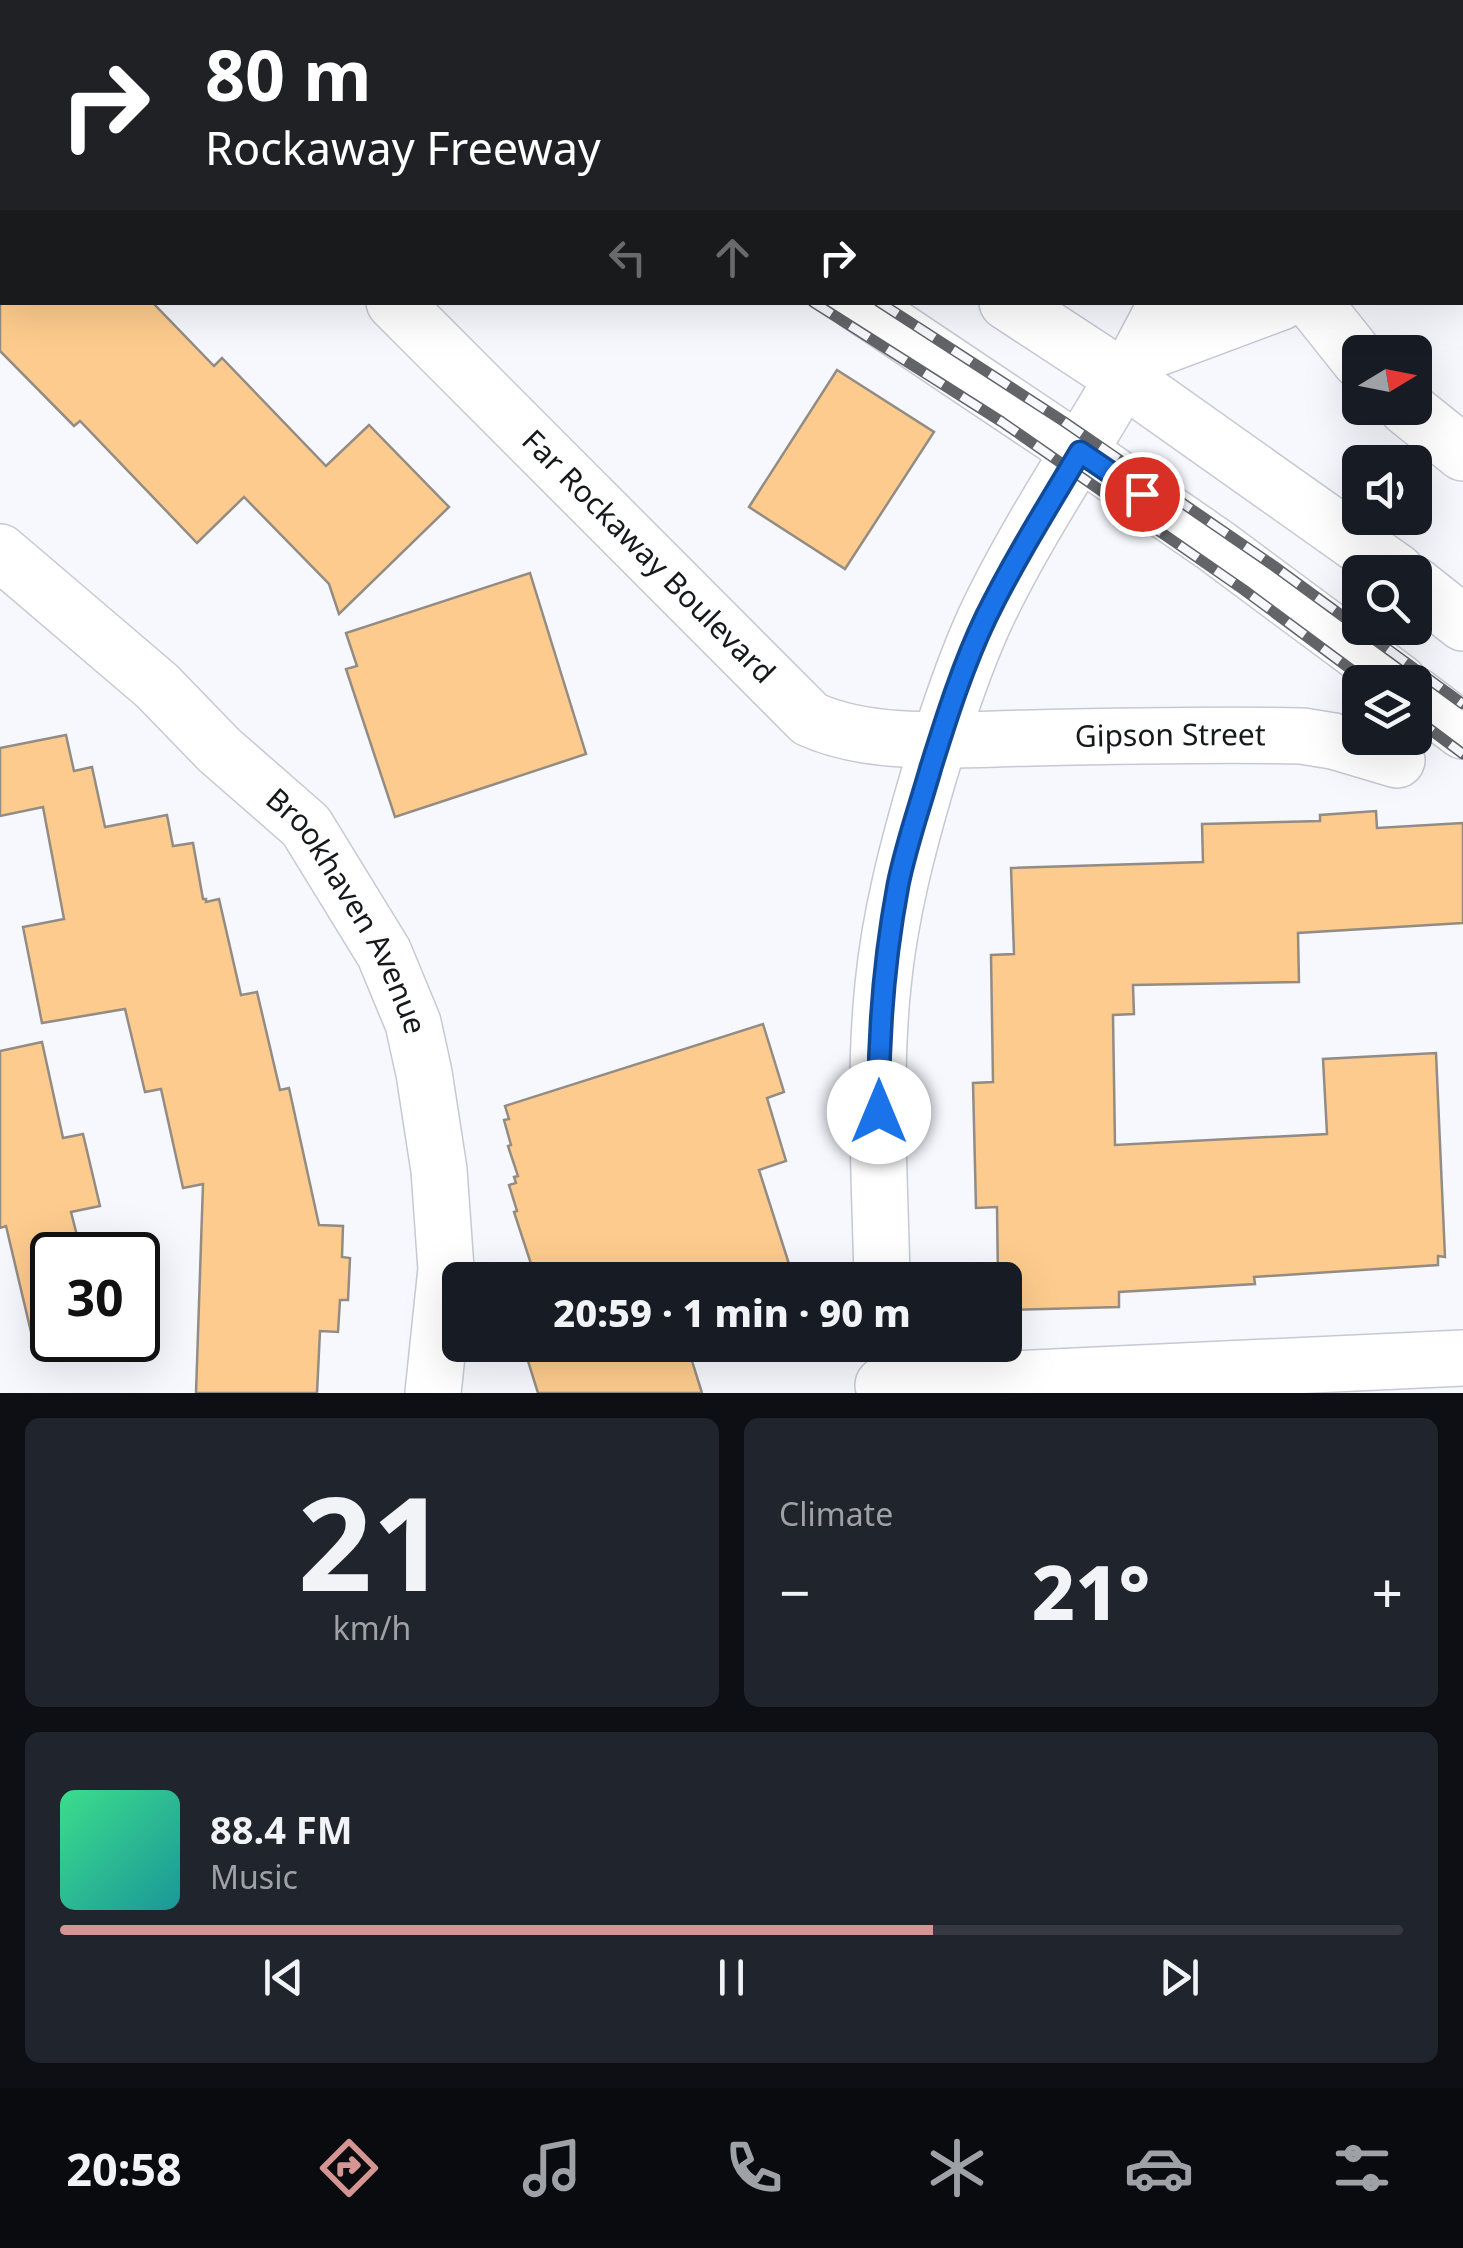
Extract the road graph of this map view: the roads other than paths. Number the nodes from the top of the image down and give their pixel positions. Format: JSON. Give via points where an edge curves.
{"nodes":[{"id":1,"x":397,"y":305,"type":"edge"},
{"id":2,"x":860,"y":305,"type":"edge"},
{"id":3,"x":1013,"y":305,"type":"edge"},
{"id":4,"x":1166,"y":305,"type":"edge"},
{"id":5,"x":1274,"y":305,"type":"edge"},
{"id":6,"x":1315,"y":305,"type":"edge"},
{"id":7,"x":1342,"y":339,"type":"edge"},
{"id":8,"x":1131,"y":366,"type":"junction"},
{"id":9,"x":1428,"y":425,"type":"edge"},
{"id":10,"x":1080,"y":452,"type":"junction"},
{"id":11,"x":1463,"y":453,"type":"edge"},
{"id":12,"x":0,"y":552,"type":"edge"},
{"id":13,"x":1375,"y":555,"type":"edge"},
{"id":14,"x":1432,"y":599,"type":"edge"},
{"id":15,"x":1463,"y":624,"type":"edge"},
{"id":16,"x":1376,"y":665,"type":"edge"},
{"id":17,"x":1432,"y":707,"type":"edge"},
{"id":18,"x":1463,"y":731,"type":"edge"},
{"id":19,"x":940,"y":739,"type":"junction"},
{"id":20,"x":1397,"y":760,"type":"dead end"},
{"id":21,"x":882,"y":1262,"type":"edge"},
{"id":22,"x":1463,"y":1358,"type":"edge"},
{"id":23,"x":883,"y":1374,"type":"edge"},
{"id":24,"x":433,"y":1393,"type":"edge"}],
"edges":[{"from":1,"to":19,"type":"street","name":"Far Rockaway Boulevard","via":[[810,719],[856,734]]},
{"from":2,"to":10,"type":"street"},
{"from":3,"to":8,"type":"street"},
{"from":4,"to":8,"type":"street"},
{"from":5,"to":8,"type":"street"},
{"from":6,"to":7,"type":"street"},
{"from":8,"to":10,"type":"street"},
{"from":8,"to":13,"type":"street"},
{"from":9,"to":11,"type":"street"},
{"from":10,"to":16,"type":"street"},
{"from":10,"to":19,"type":"street","via":[[985,620]]},
{"from":12,"to":24,"type":"street","name":"Brookhaven Avenue","via":[[306,826],[384,953],[413,1023],[439,1170],[446,1269]]},
{"from":14,"to":15,"type":"street"},
{"from":17,"to":18,"type":"street"},
{"from":19,"to":20,"type":"street","name":"Gipson Street","via":[[1302,736]]},
{"from":19,"to":21,"type":"street","via":[[899,883],[883,983]]},
{"from":22,"to":23,"type":"street"}]}
